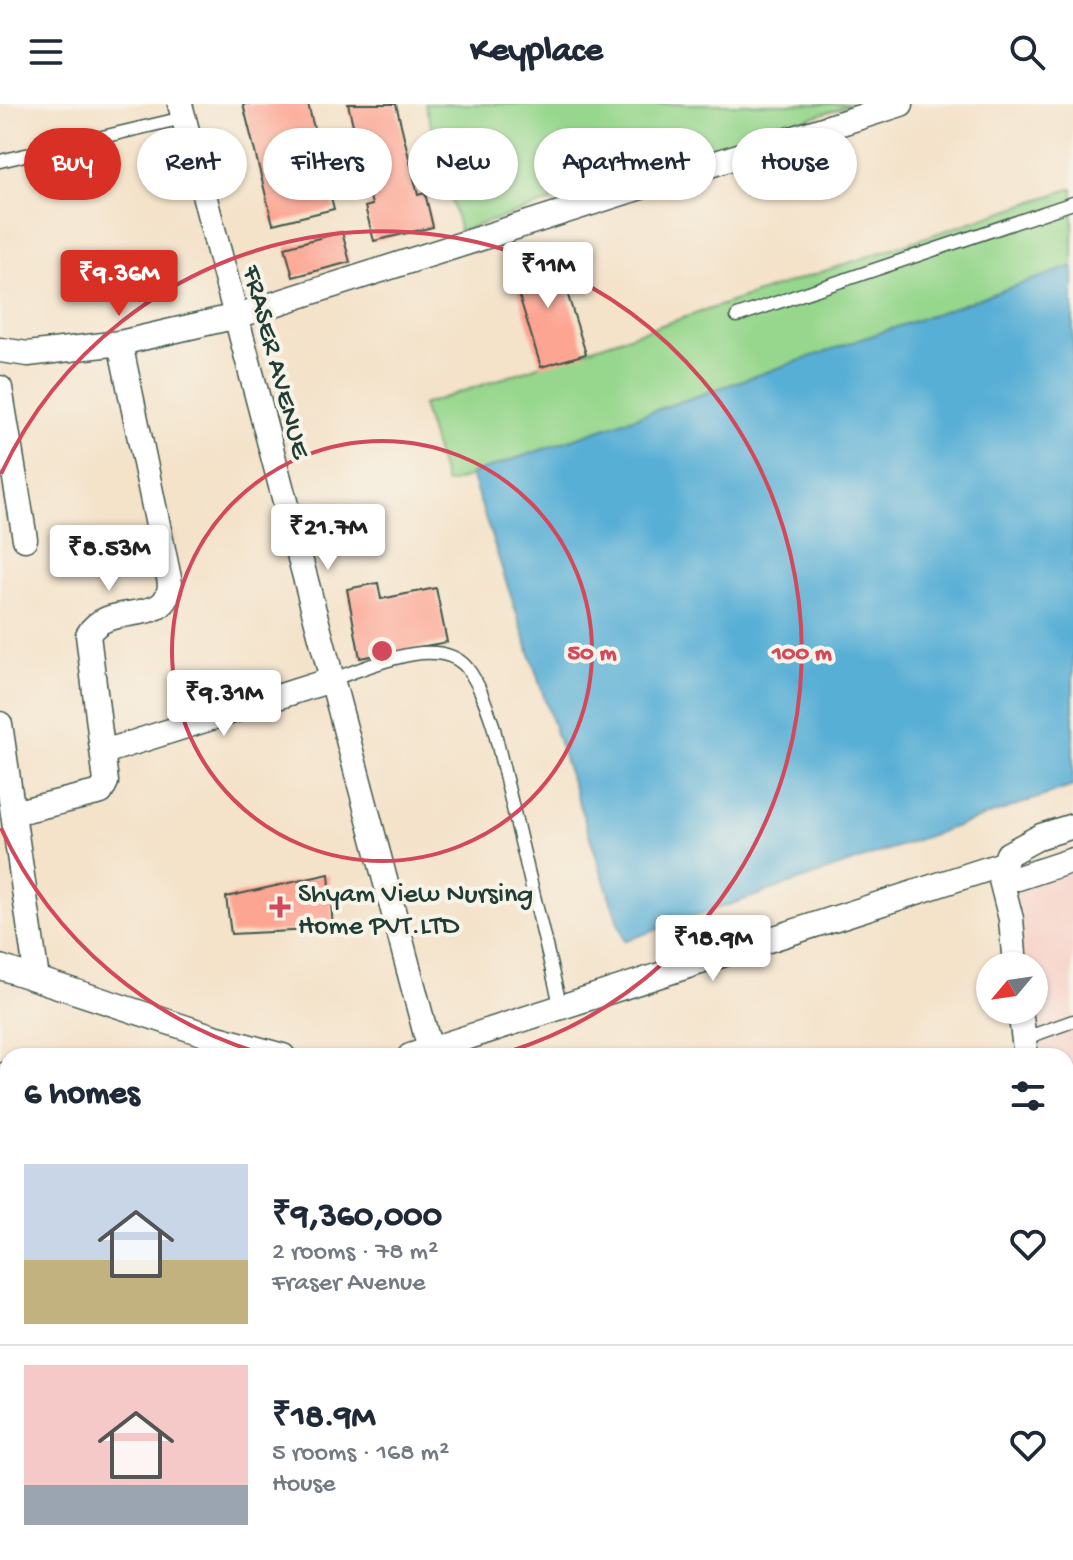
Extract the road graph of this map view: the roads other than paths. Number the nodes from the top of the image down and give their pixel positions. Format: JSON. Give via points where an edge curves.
{"nodes":[{"id":1,"x":901,"y":104,"type":"edge"},
{"id":2,"x":182,"y":111,"type":"edge"},
{"id":3,"x":0,"y":161,"type":"edge"},
{"id":4,"x":1073,"y":203,"type":"edge"},
{"id":5,"x":237,"y":316,"type":"junction"},
{"id":6,"x":737,"y":316,"type":"dead end"},
{"id":7,"x":120,"y":343,"type":"junction"},
{"id":8,"x":0,"y":350,"type":"edge"},
{"id":9,"x":0,"y":388,"type":"edge"},
{"id":10,"x":25,"y":539,"type":"dead end"},
{"id":11,"x":331,"y":680,"type":"junction"},
{"id":12,"x":0,"y":724,"type":"edge"},
{"id":13,"x":104,"y":752,"type":"junction"},
{"id":14,"x":13,"y":813,"type":"junction"},
{"id":15,"x":1073,"y":826,"type":"edge"},
{"id":16,"x":1073,"y":860,"type":"edge"},
{"id":17,"x":1002,"y":870,"type":"junction"},
{"id":18,"x":1014,"y":952,"type":"edge"},
{"id":19,"x":0,"y":967,"type":"edge"},
{"id":20,"x":37,"y":979,"type":"junction"},
{"id":21,"x":561,"y":1008,"type":"junction"},
{"id":22,"x":1073,"y":1021,"type":"edge"},
{"id":23,"x":1022,"y":1024,"type":"edge"},
{"id":24,"x":210,"y":1046,"type":"edge"},
{"id":25,"x":1024,"y":1047,"type":"edge"},
{"id":26,"x":414,"y":1048,"type":"edge"},
{"id":27,"x":438,"y":1048,"type":"edge"}],
"edges":[{"from":1,"to":5,"type":"street"},
{"from":2,"to":3,"type":"lane"},
{"from":2,"to":5,"type":"street","name":"FRASER AVENUE"},
{"from":4,"to":6,"type":"lane"},
{"from":5,"to":7,"type":"street"},
{"from":5,"to":11,"type":"street","name":"FRASER AVENUE"},
{"from":7,"to":8,"type":"street","via":[[28,354]]},
{"from":7,"to":13,"type":"street","via":[[170,595],[153,609],[106,618],[88,635]]},
{"from":9,"to":10,"type":"street"},
{"from":11,"to":13,"type":"street"},
{"from":11,"to":21,"type":"lane","via":[[406,655],[442,652],[465,666],[493,725]]},
{"from":11,"to":26,"type":"street","name":"FRASER AVENUE"},
{"from":12,"to":14,"type":"street"},
{"from":13,"to":14,"type":"street","via":[[106,782],[101,792]]},
{"from":14,"to":20,"type":"street"},
{"from":15,"to":17,"type":"street","via":[[1019,847],[1008,854]]},
{"from":16,"to":17,"type":"street","via":[[1018,878]]},
{"from":17,"to":18,"type":"street"},
{"from":17,"to":21,"type":"street"},
{"from":19,"to":20,"type":"street"},
{"from":20,"to":24,"type":"street"},
{"from":21,"to":27,"type":"street"},
{"from":22,"to":25,"type":"lane"},
{"from":23,"to":25,"type":"street"}]}
